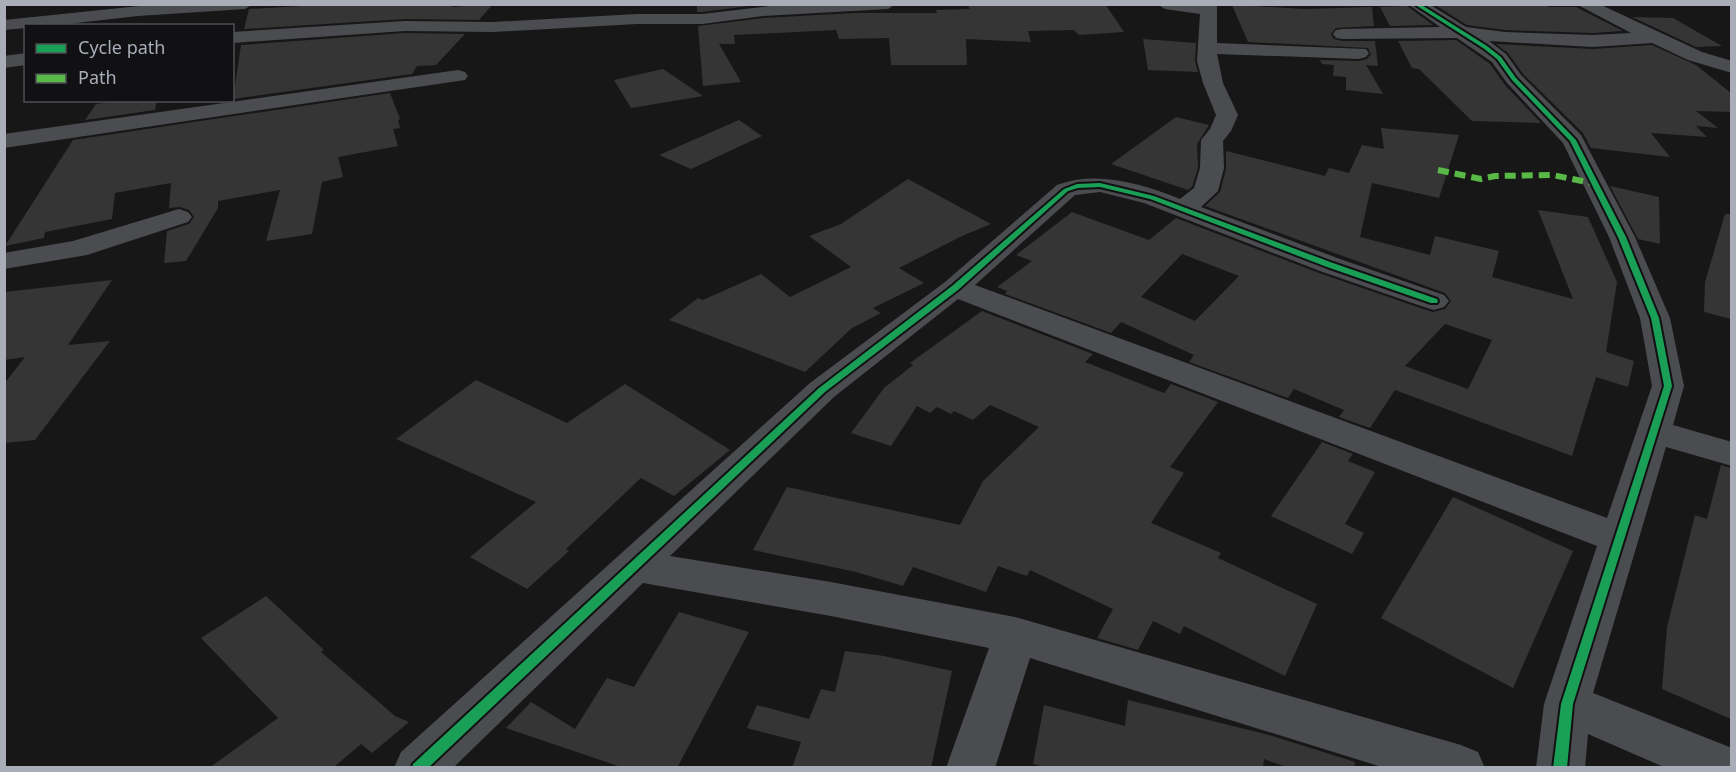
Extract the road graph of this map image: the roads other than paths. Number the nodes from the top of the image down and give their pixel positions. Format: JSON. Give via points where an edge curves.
{"nodes":[{"id":1,"x":245,"y":4,"type":"edge"},
{"id":2,"x":888,"y":4,"type":"edge"},
{"id":3,"x":1166,"y":4,"type":"edge"},
{"id":4,"x":1416,"y":4,"type":"edge"},
{"id":5,"x":1584,"y":4,"type":"edge"},
{"id":6,"x":1209,"y":7,"type":"edge"},
{"id":7,"x":1521,"y":21,"type":"dead end"},
{"id":8,"x":4,"y":25,"type":"edge"},
{"id":9,"x":1461,"y":32,"type":"junction"},
{"id":10,"x":1342,"y":34,"type":"dead end"},
{"id":11,"x":234,"y":38,"type":"edge"},
{"id":12,"x":1629,"y":38,"type":"junction"},
{"id":13,"x":1656,"y":38,"type":"junction"},
{"id":14,"x":1208,"y":48,"type":"junction"},
{"id":15,"x":1359,"y":53,"type":"dead end"},
{"id":16,"x":24,"y":59,"type":"edge"},
{"id":17,"x":4,"y":62,"type":"edge"},
{"id":18,"x":1731,"y":67,"type":"edge"},
{"id":19,"x":458,"y":76,"type":"dead end"},
{"id":20,"x":4,"y":141,"type":"edge"},
{"id":21,"x":1183,"y":208,"type":"junction"},
{"id":22,"x":179,"y":217,"type":"dead end"},
{"id":23,"x":4,"y":261,"type":"edge"},
{"id":24,"x":955,"y":288,"type":"junction"},
{"id":25,"x":1434,"y":301,"type":"dead end"},
{"id":26,"x":1654,"y":431,"type":"junction"},
{"id":27,"x":1731,"y":454,"type":"edge"},
{"id":28,"x":1621,"y":539,"type":"junction"},
{"id":29,"x":636,"y":566,"type":"junction"},
{"id":30,"x":1015,"y":635,"type":"junction"},
{"id":31,"x":1567,"y":704,"type":"junction"},
{"id":32,"x":418,"y":768,"type":"edge"},
{"id":33,"x":970,"y":768,"type":"edge"},
{"id":34,"x":1461,"y":768,"type":"edge"},
{"id":35,"x":1560,"y":768,"type":"edge"},
{"id":36,"x":1723,"y":768,"type":"edge"}],
"edges":[{"from":1,"to":8,"type":"street"},
{"from":2,"to":11,"type":"street","via":[[763,11],[702,19],[405,27]]},
{"from":3,"to":6,"type":"street"},
{"from":4,"to":9,"type":"street"},
{"from":5,"to":13,"type":"street"},
{"from":6,"to":14,"type":"street"},
{"from":7,"to":12,"type":"street"},
{"from":9,"to":10,"type":"street"},
{"from":9,"to":12,"type":"street","via":[[1505,38]]},
{"from":9,"to":26,"type":"street","via":[[1498,58],[1573,140],[1606,205],[1655,318],[1668,386]]},
{"from":12,"to":13,"type":"street"},
{"from":13,"to":18,"type":"street"},
{"from":14,"to":15,"type":"street"},
{"from":14,"to":21,"type":"street","via":[[1213,83],[1227,115],[1212,140],[1212,168],[1206,190]]},
{"from":16,"to":17,"type":"street"},
{"from":19,"to":20,"type":"street"},
{"from":21,"to":24,"type":"street","via":[[1125,189],[1077,186],[1054,198]]},
{"from":21,"to":25,"type":"street"},
{"from":22,"to":23,"type":"street","via":[[77,249]]},
{"from":24,"to":28,"type":"street"},
{"from":24,"to":29,"type":"street","via":[[822,390]]},
{"from":26,"to":27,"type":"street"},
{"from":26,"to":28,"type":"street"},
{"from":28,"to":31,"type":"street"},
{"from":29,"to":30,"type":"street"},
{"from":29,"to":32,"type":"street"},
{"from":30,"to":33,"type":"street"},
{"from":30,"to":34,"type":"street"},
{"from":31,"to":35,"type":"street"},
{"from":31,"to":36,"type":"street"}]}
